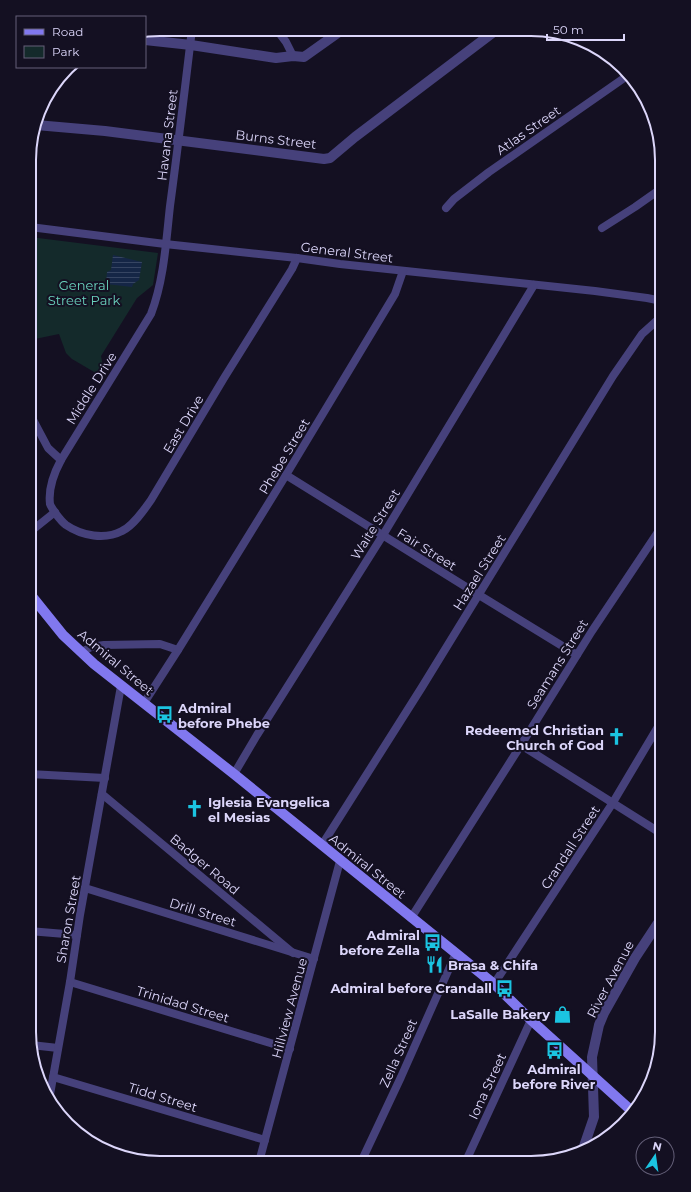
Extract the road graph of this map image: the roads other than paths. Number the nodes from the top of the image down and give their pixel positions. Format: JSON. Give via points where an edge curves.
{"nodes":[{"id":1,"x":192,"y":36,"type":"edge"},
{"id":2,"x":282,"y":36,"type":"edge"},
{"id":3,"x":334,"y":36,"type":"edge"},
{"id":4,"x":488,"y":36,"type":"edge"},
{"id":5,"x":146,"y":40,"type":"edge"},
{"id":6,"x":191,"y":45,"type":"junction"},
{"id":7,"x":293,"y":56,"type":"junction"},
{"id":8,"x":624,"y":78,"type":"edge"},
{"id":9,"x":41,"y":125,"type":"edge"},
{"id":10,"x":179,"y":140,"type":"junction"},
{"id":11,"x":655,"y":193,"type":"edge"},
{"id":12,"x":446,"y":208,"type":"dead end"},
{"id":13,"x":36,"y":228,"type":"edge"},
{"id":14,"x":602,"y":228,"type":"dead end"},
{"id":15,"x":165,"y":244,"type":"junction"},
{"id":16,"x":297,"y":258,"type":"junction"},
{"id":17,"x":403,"y":271,"type":"junction"},
{"id":18,"x":534,"y":285,"type":"junction"},
{"id":19,"x":655,"y":300,"type":"edge"},
{"id":20,"x":655,"y":322,"type":"edge"},
{"id":21,"x":36,"y":425,"type":"edge"},
{"id":22,"x":61,"y":460,"type":"junction"},
{"id":23,"x":286,"y":475,"type":"junction"},
{"id":24,"x":55,"y":512,"type":"junction"},
{"id":25,"x":36,"y":527,"type":"edge"},
{"id":26,"x":383,"y":535,"type":"junction"},
{"id":27,"x":655,"y":536,"type":"edge"},
{"id":28,"x":478,"y":595,"type":"junction"},
{"id":29,"x":36,"y":607,"type":"edge"},
{"id":30,"x":178,"y":650,"type":"junction"},
{"id":31,"x":82,"y":652,"type":"junction"},
{"id":32,"x":577,"y":655,"type":"junction"},
{"id":33,"x":121,"y":686,"type":"junction"},
{"id":34,"x":144,"y":703,"type":"junction"},
{"id":35,"x":655,"y":732,"type":"edge"},
{"id":36,"x":521,"y":745,"type":"junction"},
{"id":37,"x":36,"y":774,"type":"edge"},
{"id":38,"x":234,"y":774,"type":"junction"},
{"id":39,"x":105,"y":778,"type":"junction"},
{"id":40,"x":102,"y":794,"type":"junction"},
{"id":41,"x":612,"y":804,"type":"junction"},
{"id":42,"x":655,"y":830,"type":"edge"},
{"id":43,"x":322,"y":845,"type":"junction"},
{"id":44,"x":340,"y":861,"type":"junction"},
{"id":45,"x":85,"y":888,"type":"junction"},
{"id":46,"x":412,"y":918,"type":"junction"},
{"id":47,"x":655,"y":928,"type":"edge"},
{"id":48,"x":36,"y":932,"type":"edge"},
{"id":49,"x":77,"y":935,"type":"junction"},
{"id":50,"x":293,"y":952,"type":"junction"},
{"id":51,"x":456,"y":953,"type":"junction"},
{"id":52,"x":314,"y":959,"type":"junction"},
{"id":53,"x":70,"y":982,"type":"junction"},
{"id":54,"x":494,"y":984,"type":"junction"},
{"id":55,"x":531,"y":1020,"type":"junction"},
{"id":56,"x":37,"y":1046,"type":"edge"},
{"id":57,"x":58,"y":1048,"type":"junction"},
{"id":58,"x":290,"y":1049,"type":"junction"},
{"id":59,"x":593,"y":1076,"type":"junction"},
{"id":60,"x":53,"y":1077,"type":"junction"},
{"id":61,"x":51,"y":1090,"type":"edge"},
{"id":62,"x":629,"y":1108,"type":"edge"},
{"id":63,"x":265,"y":1140,"type":"junction"},
{"id":64,"x":585,"y":1143,"type":"edge"},
{"id":65,"x":261,"y":1156,"type":"edge"},
{"id":66,"x":365,"y":1156,"type":"edge"},
{"id":67,"x":468,"y":1156,"type":"edge"}],
"edges":[{"from":1,"to":6,"type":"street","name":"Havana Street"},
{"from":2,"to":7,"type":"street"},
{"from":3,"to":7,"type":"street","via":[[304,58]]},
{"from":4,"to":10,"type":"street","name":"Burns Street","via":[[330,158]]},
{"from":5,"to":6,"type":"street"},
{"from":6,"to":7,"type":"street","via":[[266,57]]},
{"from":6,"to":10,"type":"street","name":"Havana Street"},
{"from":8,"to":12,"type":"street","name":"Atlas Street","via":[[490,172]]},
{"from":9,"to":10,"type":"street","name":"Burns Street"},
{"from":10,"to":15,"type":"street","name":"Havana Street"},
{"from":11,"to":14,"type":"street"},
{"from":13,"to":15,"type":"street","name":"General Street"},
{"from":15,"to":16,"type":"street","name":"General Street"},
{"from":15,"to":22,"type":"street","name":"Middle Drive","via":[[160,283],[151,314]]},
{"from":16,"to":17,"type":"street","name":"General Street"},
{"from":16,"to":24,"type":"street","name":"East Drive","via":[[151,500],[131,524],[114,534],[98,536],[67,525]]},
{"from":17,"to":18,"type":"street","name":"General Street"},
{"from":17,"to":23,"type":"street","name":"Phebe Street","via":[[396,294]]},
{"from":18,"to":19,"type":"street","name":"General Street"},
{"from":18,"to":26,"type":"street","name":"Waite Street"},
{"from":20,"to":28,"type":"street","name":"Hazael Street","via":[[642,334],[614,376]]},
{"from":21,"to":22,"type":"street","via":[[48,448]]},
{"from":22,"to":24,"type":"street","name":"Middle Drive","via":[[49,492],[50,506]]},
{"from":23,"to":26,"type":"street","name":"Fair Street"},
{"from":23,"to":30,"type":"street","name":"Phebe Street"},
{"from":24,"to":25,"type":"street"},
{"from":26,"to":28,"type":"street","name":"Fair Street"},
{"from":26,"to":38,"type":"street","name":"Waite Street"},
{"from":27,"to":32,"type":"street","name":"Seamans Street"},
{"from":28,"to":32,"type":"street","name":"Fair Street"},
{"from":28,"to":43,"type":"street","name":"Hazael Street"},
{"from":29,"to":31,"type":"main road","name":"Admiral Street"},
{"from":30,"to":31,"type":"street","via":[[160,644],[104,645],[91,647]]},
{"from":30,"to":34,"type":"street","name":"Phebe Street"},
{"from":31,"to":33,"type":"main road","name":"Admiral Street"},
{"from":32,"to":36,"type":"street","name":"Seamans Street"},
{"from":33,"to":34,"type":"main road","name":"Admiral Street"},
{"from":33,"to":39,"type":"street"},
{"from":34,"to":38,"type":"main road","name":"Admiral Street"},
{"from":35,"to":41,"type":"street","name":"Crandall Street"},
{"from":36,"to":41,"type":"street"},
{"from":36,"to":46,"type":"street","name":"Seamans Street"},
{"from":37,"to":39,"type":"street"},
{"from":38,"to":43,"type":"main road","name":"Admiral Street"},
{"from":39,"to":40,"type":"street","name":"Sharon Street"},
{"from":40,"to":45,"type":"street","name":"Sharon Street"},
{"from":40,"to":50,"type":"street","name":"Badger Road"},
{"from":41,"to":42,"type":"street"},
{"from":41,"to":54,"type":"street","name":"Crandall Street"},
{"from":43,"to":44,"type":"main road","name":"Admiral Street"},
{"from":44,"to":46,"type":"main road","name":"Admiral Street"},
{"from":44,"to":52,"type":"street","name":"Hillview Avenue"},
{"from":45,"to":49,"type":"street","name":"Sharon Street"},
{"from":45,"to":50,"type":"street","name":"Drill Street"},
{"from":46,"to":51,"type":"main road","name":"Admiral Street"},
{"from":47,"to":59,"type":"street","name":"River Avenue","via":[[604,1013],[592,1057]]},
{"from":48,"to":49,"type":"street"},
{"from":49,"to":53,"type":"street","name":"Sharon Street"},
{"from":50,"to":52,"type":"street","name":"Drill Street"},
{"from":51,"to":54,"type":"main road","name":"Admiral Street"},
{"from":51,"to":66,"type":"street","name":"Zella Street"},
{"from":52,"to":58,"type":"street","name":"Hillview Avenue"},
{"from":53,"to":57,"type":"street","name":"Sharon Street"},
{"from":53,"to":58,"type":"street","name":"Trinidad Street"},
{"from":54,"to":55,"type":"main road","name":"Admiral Street"},
{"from":55,"to":59,"type":"main road","name":"Admiral Street"},
{"from":55,"to":67,"type":"street","name":"Iona Street"},
{"from":56,"to":57,"type":"street"},
{"from":57,"to":60,"type":"street","name":"Sharon Street"},
{"from":58,"to":63,"type":"street","name":"Hillview Avenue"},
{"from":59,"to":62,"type":"main road","name":"Admiral Street"},
{"from":59,"to":64,"type":"street","name":"River Avenue","via":[[594,1117]]},
{"from":60,"to":61,"type":"street"},
{"from":60,"to":63,"type":"street","name":"Tidd Street"},
{"from":63,"to":65,"type":"street","name":"Hillview Avenue"}]}
